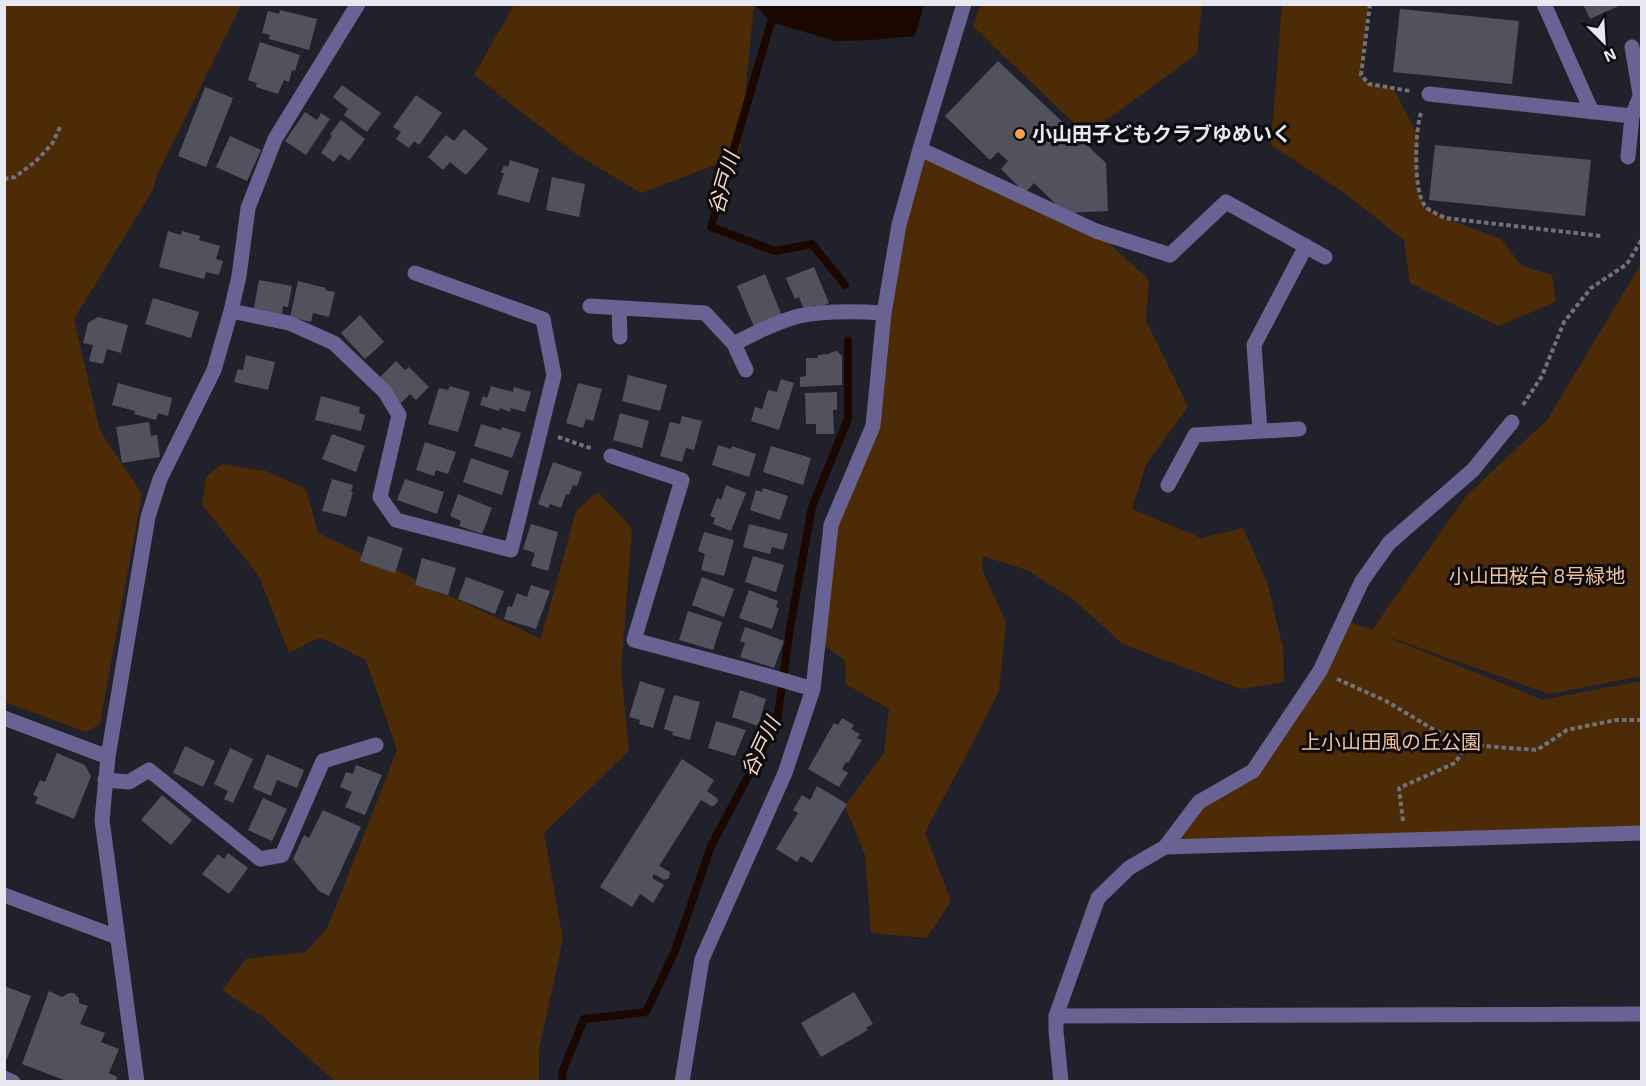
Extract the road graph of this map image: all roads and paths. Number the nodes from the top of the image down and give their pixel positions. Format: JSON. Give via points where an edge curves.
{"nodes":[{"id":1,"x":358,"y":4,"type":"edge"},
{"id":2,"x":964,"y":4,"type":"edge"},
{"id":3,"x":1370,"y":4,"type":"edge"},
{"id":4,"x":1544,"y":4,"type":"edge"},
{"id":5,"x":1632,"y":47,"type":"dead end"},
{"id":6,"x":1641,"y":93,"type":"edge"},
{"id":7,"x":1429,"y":94,"type":"junction"},
{"id":8,"x":1592,"y":112,"type":"junction"},
{"id":9,"x":1632,"y":116,"type":"junction"},
{"id":10,"x":60,"y":125,"type":"dead end"},
{"id":11,"x":920,"y":149,"type":"junction"},
{"id":12,"x":1628,"y":157,"type":"dead end"},
{"id":13,"x":4,"y":178,"type":"edge"},
{"id":14,"x":1601,"y":236,"type":"dead end"},
{"id":15,"x":1641,"y":239,"type":"edge"},
{"id":16,"x":1306,"y":246,"type":"junction"},
{"id":17,"x":1325,"y":257,"type":"dead end"},
{"id":18,"x":415,"y":273,"type":"dead end"},
{"id":19,"x":590,"y":306,"type":"dead end"},
{"id":20,"x":619,"y":308,"type":"junction"},
{"id":21,"x":231,"y":311,"type":"junction"},
{"id":22,"x":884,"y":313,"type":"junction"},
{"id":23,"x":620,"y":337,"type":"dead end"},
{"id":24,"x":734,"y":344,"type":"junction"},
{"id":25,"x":746,"y":370,"type":"dead end"},
{"id":26,"x":1512,"y":422,"type":"joint"},
{"id":27,"x":1299,"y":429,"type":"dead end"},
{"id":28,"x":540,"y":431,"type":"junction"},
{"id":29,"x":1260,"y":431,"type":"junction"},
{"id":30,"x":611,"y":456,"type":"joint"},
{"id":31,"x":1168,"y":485,"type":"dead end"},
{"id":32,"x":1320,"y":671,"type":"junction"},
{"id":33,"x":806,"y":687,"type":"junction"},
{"id":34,"x":4,"y":718,"type":"edge"},
{"id":35,"x":1641,"y":720,"type":"edge"},
{"id":36,"x":1469,"y":742,"type":"junction"},
{"id":37,"x":376,"y":745,"type":"dead end"},
{"id":38,"x":108,"y":757,"type":"junction"},
{"id":39,"x":105,"y":780,"type":"junction"},
{"id":40,"x":1641,"y":832,"type":"edge"},
{"id":41,"x":1405,"y":840,"type":"junction"},
{"id":42,"x":1165,"y":847,"type":"junction"},
{"id":43,"x":4,"y":895,"type":"edge"},
{"id":44,"x":117,"y":937,"type":"junction"},
{"id":45,"x":1641,"y":1014,"type":"edge"},
{"id":46,"x":1056,"y":1016,"type":"junction"},
{"id":47,"x":137,"y":1082,"type":"edge"},
{"id":48,"x":682,"y":1082,"type":"edge"},
{"id":49,"x":1061,"y":1082,"type":"edge"}],
"edges":[{"from":1,"to":21,"type":"street","via":[[275,139],[248,208]]},
{"from":2,"to":11,"type":"street"},
{"from":3,"to":7,"type":"path","via":[[1361,75],[1369,84]]},
{"from":4,"to":8,"type":"street"},
{"from":5,"to":6,"type":"street"},
{"from":6,"to":9,"type":"street"},
{"from":7,"to":8,"type":"street"},
{"from":7,"to":14,"type":"path","via":[[1418,122],[1416,162],[1417,186],[1425,206],[1445,218]]},
{"from":8,"to":9,"type":"street"},
{"from":9,"to":12,"type":"street"},
{"from":10,"to":13,"type":"path","via":[[52,144],[35,162],[15,177]]},
{"from":11,"to":16,"type":"street","via":[[1096,231],[1170,255],[1227,201]]},
{"from":11,"to":22,"type":"street","via":[[899,225]]},
{"from":15,"to":26,"type":"path","via":[[1627,264],[1591,288],[1564,322],[1542,376]]},
{"from":16,"to":17,"type":"street"},
{"from":16,"to":29,"type":"street","via":[[1254,345]]},
{"from":18,"to":28,"type":"street","via":[[543,319],[554,375]]},
{"from":19,"to":20,"type":"street"},
{"from":20,"to":23,"type":"street"},
{"from":20,"to":24,"type":"street","via":[[705,313]]},
{"from":21,"to":28,"type":"street","via":[[289,323],[333,343],[385,392],[399,415],[380,497],[396,520],[511,550]]},
{"from":21,"to":38,"type":"street","via":[[214,370],[160,478],[148,517]]},
{"from":22,"to":24,"type":"street","via":[[847,311],[799,316]]},
{"from":22,"to":33,"type":"street","via":[[873,426],[831,525]]},
{"from":24,"to":25,"type":"street"},
{"from":26,"to":32,"type":"street","via":[[1473,470],[1389,543],[1362,581]]},
{"from":27,"to":29,"type":"street"},
{"from":28,"to":30,"type":"path"},
{"from":29,"to":31,"type":"street","via":[[1195,435]]},
{"from":30,"to":33,"type":"street","via":[[682,480],[634,640]]},
{"from":32,"to":36,"type":"path","via":[[1386,701],[1436,731]]},
{"from":32,"to":42,"type":"street","via":[[1253,771],[1199,802]]},
{"from":33,"to":48,"type":"street","via":[[785,773],[702,958]]},
{"from":34,"to":38,"type":"street"},
{"from":35,"to":36,"type":"path","via":[[1616,720],[1567,730],[1537,750]]},
{"from":36,"to":41,"type":"path","via":[[1455,764],[1399,788]]},
{"from":37,"to":39,"type":"street","via":[[323,761],[282,855],[260,859],[149,771],[129,782]]},
{"from":38,"to":39,"type":"street"},
{"from":39,"to":44,"type":"street","via":[[102,820]]},
{"from":40,"to":41,"type":"street"},
{"from":41,"to":42,"type":"street"},
{"from":42,"to":46,"type":"street","via":[[1129,868],[1098,898]]},
{"from":43,"to":44,"type":"street"},
{"from":44,"to":47,"type":"street"},
{"from":45,"to":46,"type":"street"},
{"from":46,"to":49,"type":"street"}]}
